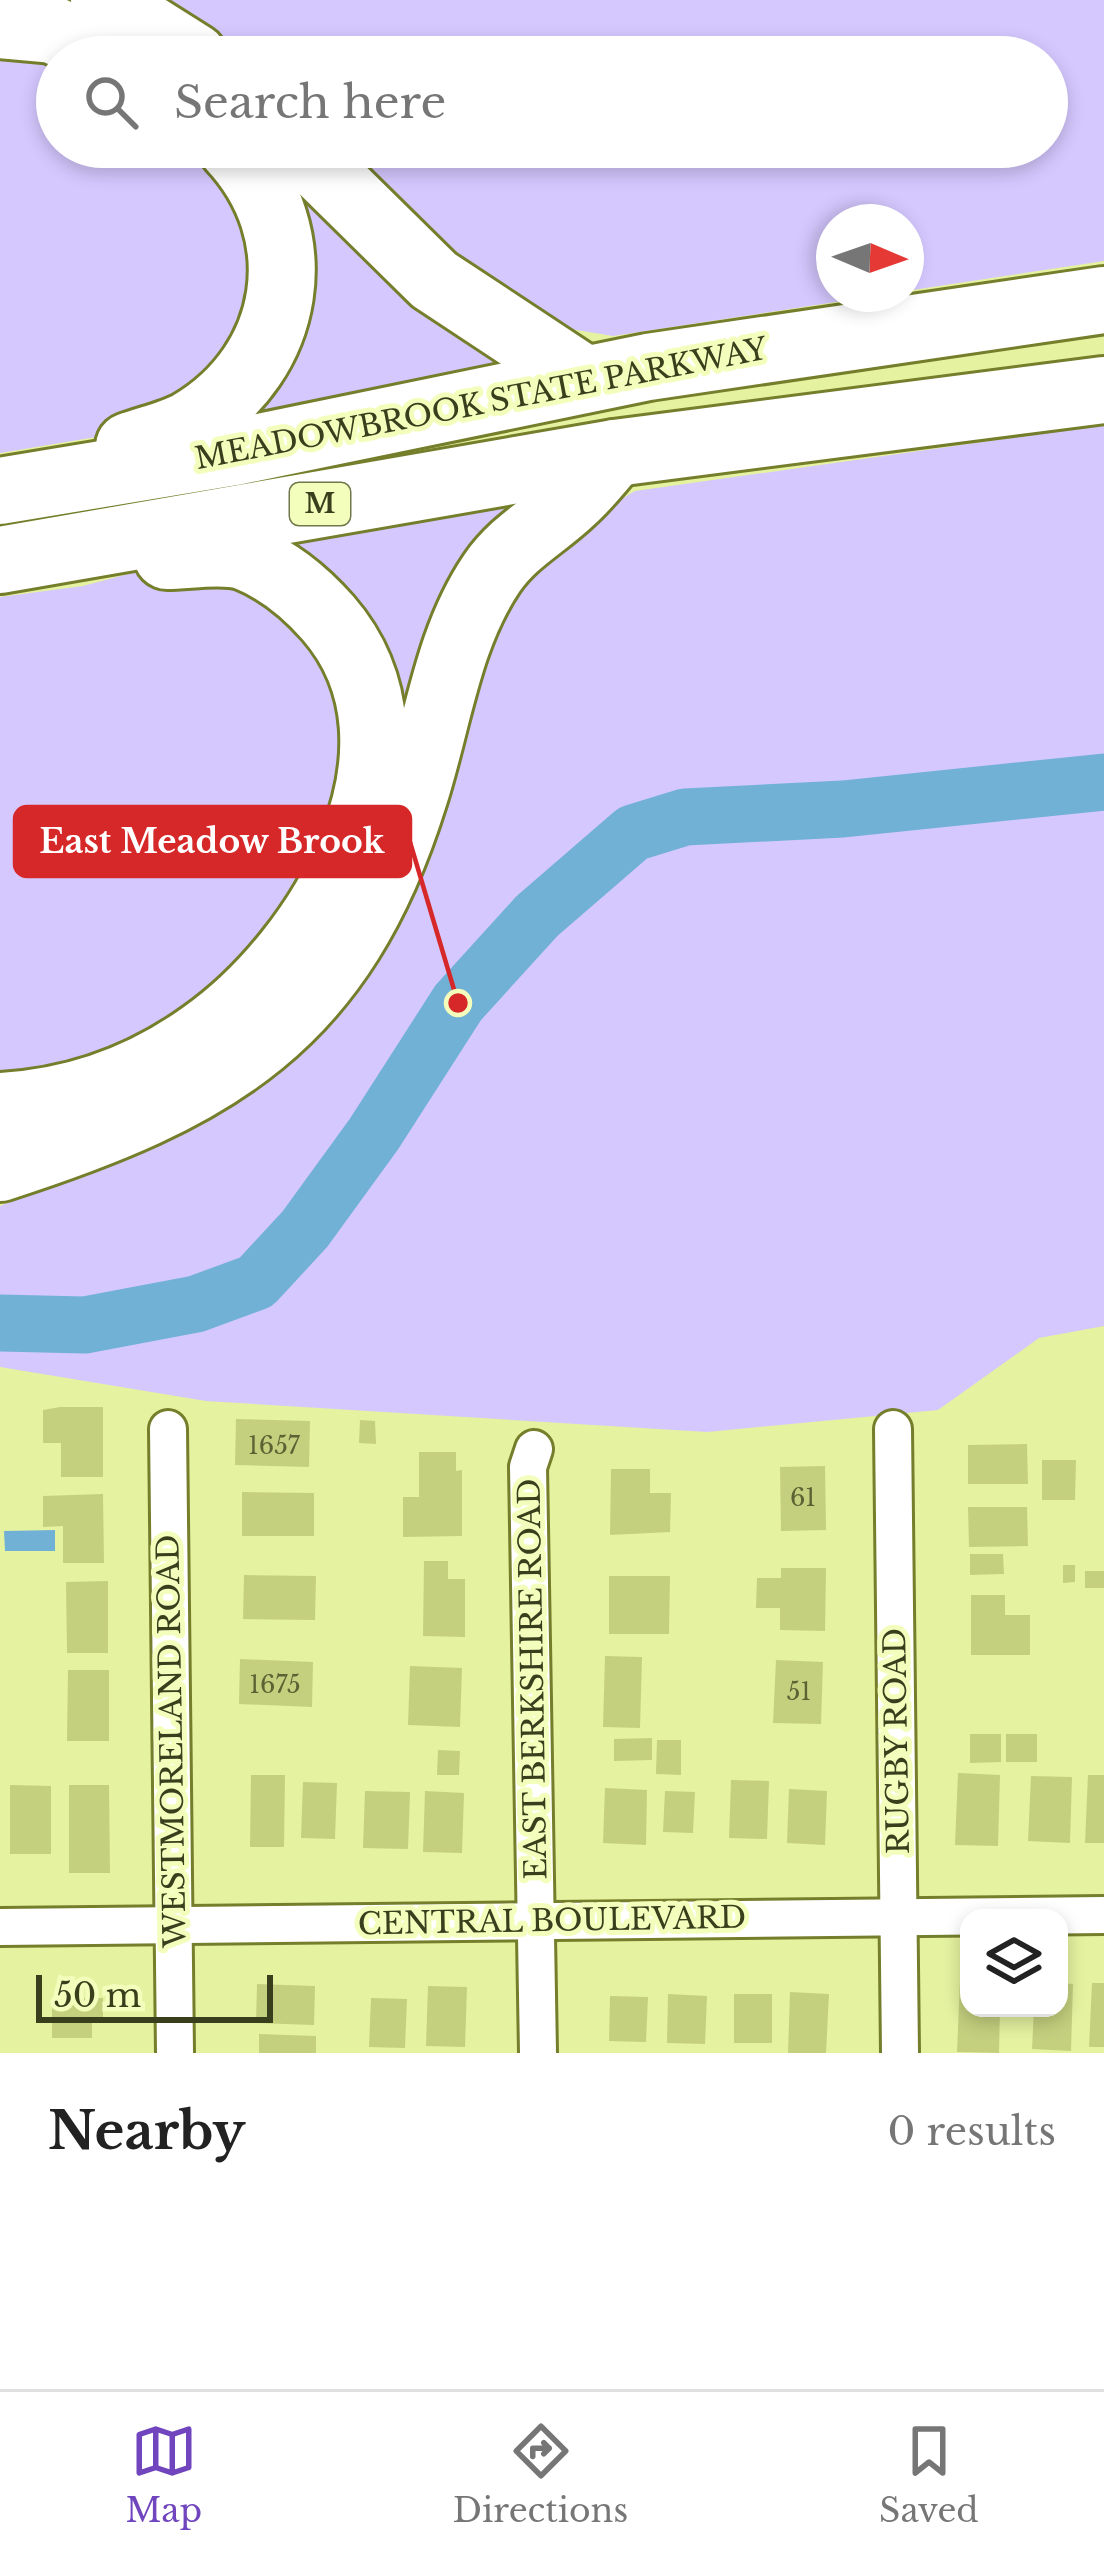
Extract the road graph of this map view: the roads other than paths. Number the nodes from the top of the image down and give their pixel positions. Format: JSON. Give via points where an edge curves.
{"nodes":[{"id":1,"x":104,"y":0,"type":"edge"},
{"id":2,"x":0,"y":25,"type":"edge"},
{"id":3,"x":66,"y":36,"type":"edge"},
{"id":4,"x":161,"y":36,"type":"edge"},
{"id":5,"x":251,"y":168,"type":"edge"},
{"id":6,"x":320,"y":168,"type":"edge"},
{"id":7,"x":1104,"y":300,"type":"edge"},
{"id":8,"x":584,"y":379,"type":"junction"},
{"id":9,"x":1104,"y":390,"type":"edge"},
{"id":10,"x":615,"y":453,"type":"junction"},
{"id":11,"x":5,"y":490,"type":"edge"},
{"id":12,"x":13,"y":558,"type":"edge"},
{"id":13,"x":0,"y":1106,"type":"edge"},
{"id":14,"x":0,"y":1168,"type":"edge"},
{"id":15,"x":169,"y":1429,"type":"dead end"},
{"id":16,"x":892,"y":1429,"type":"dead end"},
{"id":17,"x":533,"y":1450,"type":"dead end"},
{"id":18,"x":1104,"y":1915,"type":"edge"},
{"id":19,"x":899,"y":1917,"type":"junction"},
{"id":20,"x":537,"y":1922,"type":"junction"},
{"id":21,"x":174,"y":1925,"type":"junction"},
{"id":22,"x":0,"y":1927,"type":"edge"},
{"id":23,"x":176,"y":2053,"type":"edge"},
{"id":24,"x":538,"y":2053,"type":"edge"},
{"id":25,"x":900,"y":2053,"type":"edge"}],
"edges":[{"from":1,"to":4,"type":"highway"},
{"from":2,"to":3,"type":"highway"},
{"from":5,"to":11,"type":"highway","via":[[283,249],[279,312],[258,363],[189,424]]},
{"from":6,"to":8,"type":"highway","via":[[434,280]]},
{"from":7,"to":8,"type":"highway","name":"MEADOWBROOK STATE PARKWAY","number":"M"},
{"from":8,"to":11,"type":"highway","name":"MEADOWBROOK STATE PARKWAY","number":"M"},
{"from":9,"to":10,"type":"highway","number":"M"},
{"from":10,"to":12,"type":"highway","number":"M"},
{"from":10,"to":14,"type":"highway","via":[[489,577],[455,648],[388,873],[351,943],[302,1005],[251,1054],[169,1107]]},
{"from":12,"to":13,"type":"highway","via":[[245,556],[305,591],[347,639],[367,685],[372,778],[350,853],[313,921],[245,999],[202,1035],[103,1089],[56,1103]]},
{"from":15,"to":21,"type":"street","name":"WESTMORELAND ROAD"},
{"from":16,"to":19,"type":"street","name":"RUGBY ROAD"},
{"from":17,"to":20,"type":"street","name":"EAST BERKSHIRE ROAD"},
{"from":18,"to":19,"type":"street","name":"CENTRAL BOULEVARD"},
{"from":19,"to":20,"type":"street","name":"CENTRAL BOULEVARD"},
{"from":19,"to":25,"type":"street","name":"RUGBY ROAD"},
{"from":20,"to":21,"type":"street","name":"CENTRAL BOULEVARD"},
{"from":20,"to":24,"type":"street","name":"EAST BERKSHIRE ROAD"},
{"from":21,"to":22,"type":"street","name":"CENTRAL BOULEVARD"},
{"from":21,"to":23,"type":"street","name":"WESTMORELAND ROAD"}]}
